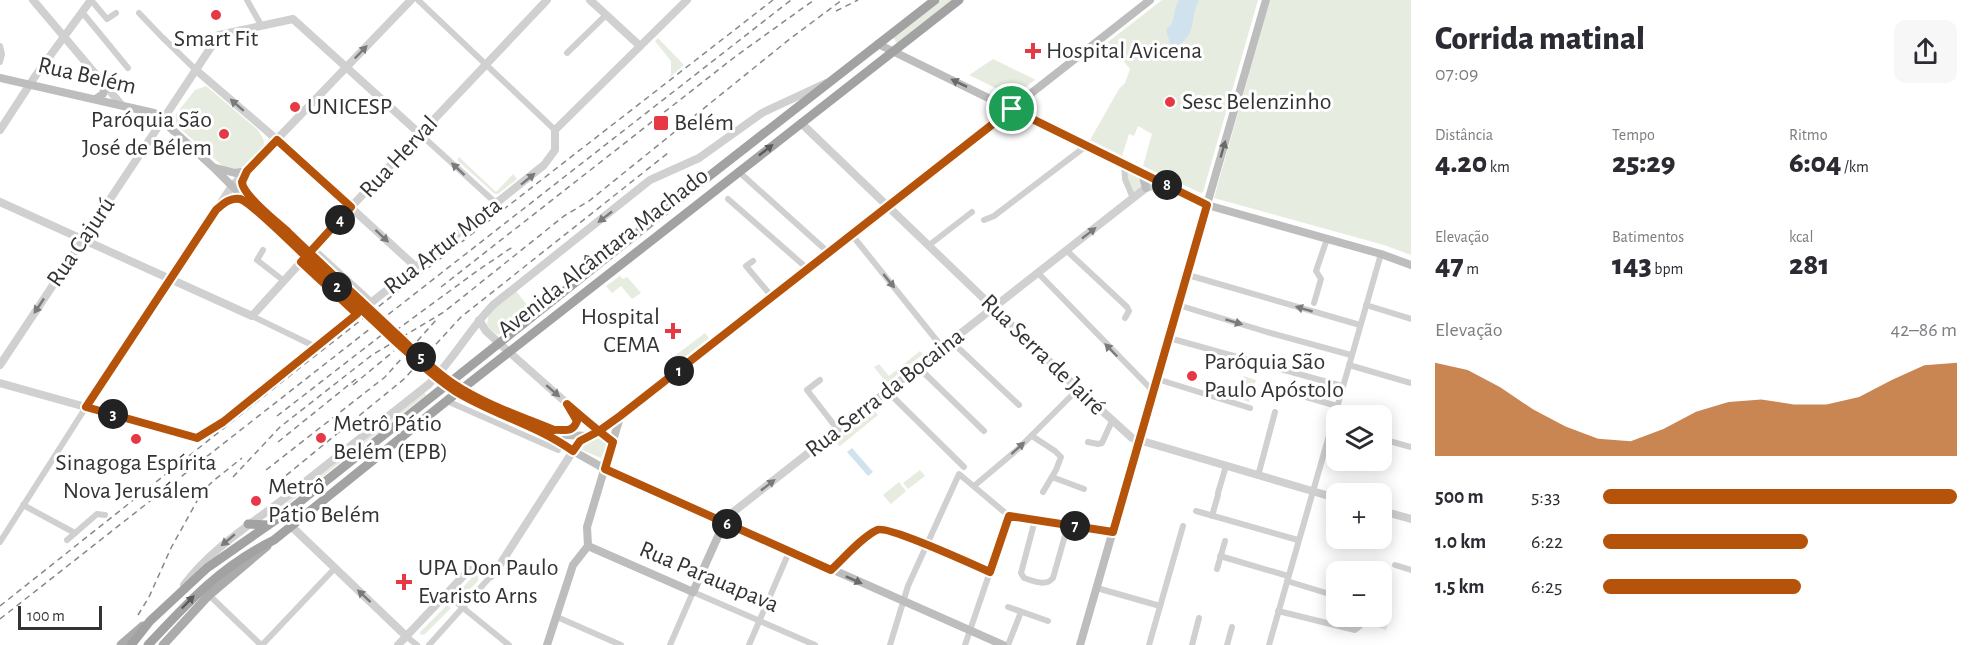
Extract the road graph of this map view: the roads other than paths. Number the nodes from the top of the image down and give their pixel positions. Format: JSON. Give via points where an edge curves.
{"nodes":[{"id":1,"x":33,"y":0,"type":"edge"},
{"id":2,"x":91,"y":0,"type":"edge"},
{"id":3,"x":247,"y":0,"type":"edge"},
{"id":4,"x":411,"y":0,"type":"edge"},
{"id":5,"x":418,"y":0,"type":"edge"},
{"id":6,"x":547,"y":0,"type":"edge"},
{"id":7,"x":590,"y":0,"type":"edge"},
{"id":8,"x":687,"y":0,"type":"edge"},
{"id":9,"x":935,"y":0,"type":"edge"},
{"id":10,"x":958,"y":0,"type":"edge"},
{"id":11,"x":1150,"y":0,"type":"edge"},
{"id":12,"x":1266,"y":0,"type":"edge"},
{"id":13,"x":1138,"y":3,"type":"edge"},
{"id":14,"x":82,"y":12,"type":"junction"},
{"id":15,"x":116,"y":13,"type":"dead end"},
{"id":16,"x":139,"y":13,"type":"dead end"},
{"id":17,"x":606,"y":15,"type":"junction"},
{"id":18,"x":261,"y":25,"type":"junction"},
{"id":19,"x":64,"y":36,"type":"junction"},
{"id":20,"x":878,"y":44,"type":"junction"},
{"id":21,"x":0,"y":46,"type":"edge"},
{"id":22,"x":640,"y":46,"type":"junction"},
{"id":23,"x":894,"y":50,"type":"junction"},
{"id":24,"x":567,"y":53,"type":"dead end"},
{"id":25,"x":0,"y":62,"type":"edge"},
{"id":26,"x":486,"y":65,"type":"junction"},
{"id":27,"x":128,"y":68,"type":"dead end"},
{"id":28,"x":346,"y":68,"type":"junction"},
{"id":29,"x":196,"y":70,"type":"junction"},
{"id":30,"x":0,"y":78,"type":"edge"},
{"id":31,"x":836,"y":79,"type":"junction"},
{"id":32,"x":30,"y":84,"type":"junction"},
{"id":33,"x":105,"y":85,"type":"junction"},
{"id":34,"x":96,"y":99,"type":"junction"},
{"id":35,"x":120,"y":103,"type":"junction"},
{"id":36,"x":1012,"y":109,"type":"junction"},
{"id":37,"x":163,"y":120,"type":"junction"},
{"id":38,"x":801,"y":123,"type":"junction"},
{"id":39,"x":0,"y":130,"type":"edge"},
{"id":40,"x":555,"y":130,"type":"junction"},
{"id":41,"x":420,"y":134,"type":"junction"},
{"id":42,"x":277,"y":140,"type":"junction"},
{"id":43,"x":1086,"y":146,"type":"junction"},
{"id":44,"x":1124,"y":163,"type":"junction"},
{"id":45,"x":213,"y":166,"type":"junction"},
{"id":46,"x":247,"y":171,"type":"junction"},
{"id":47,"x":738,"y":171,"type":"junction"},
{"id":48,"x":1142,"y":173,"type":"junction"},
{"id":49,"x":1164,"y":183,"type":"junction"},
{"id":50,"x":232,"y":186,"type":"junction"},
{"id":51,"x":1146,"y":188,"type":"junction"},
{"id":52,"x":1133,"y":198,"type":"junction"},
{"id":53,"x":729,"y":199,"type":"dead end"},
{"id":54,"x":250,"y":200,"type":"junction"},
{"id":55,"x":0,"y":202,"type":"edge"},
{"id":56,"x":496,"y":204,"type":"junction"},
{"id":57,"x":1207,"y":205,"type":"junction"},
{"id":58,"x":888,"y":206,"type":"junction"},
{"id":59,"x":351,"y":207,"type":"junction"},
{"id":60,"x":216,"y":210,"type":"junction"},
{"id":61,"x":972,"y":212,"type":"dead end"},
{"id":62,"x":984,"y":220,"type":"dead end"},
{"id":63,"x":852,"y":235,"type":"junction"},
{"id":64,"x":1327,"y":239,"type":"junction"},
{"id":65,"x":83,"y":240,"type":"junction"},
{"id":66,"x":928,"y":246,"type":"junction"},
{"id":67,"x":314,"y":249,"type":"junction"},
{"id":68,"x":263,"y":250,"type":"dead end"},
{"id":69,"x":1066,"y":250,"type":"junction"},
{"id":70,"x":829,"y":253,"type":"junction"},
{"id":71,"x":1381,"y":254,"type":"junction"},
{"id":72,"x":753,"y":261,"type":"dead end"},
{"id":73,"x":301,"y":262,"type":"junction"},
{"id":74,"x":1411,"y":265,"type":"edge"},
{"id":75,"x":416,"y":267,"type":"junction"},
{"id":76,"x":809,"y":270,"type":"junction"},
{"id":77,"x":1038,"y":273,"type":"junction"},
{"id":78,"x":1188,"y":275,"type":"junction"},
{"id":79,"x":170,"y":279,"type":"junction"},
{"id":80,"x":284,"y":281,"type":"junction"},
{"id":81,"x":772,"y":298,"type":"junction"},
{"id":82,"x":372,"y":302,"type":"junction"},
{"id":83,"x":1314,"y":303,"type":"dead end"},
{"id":84,"x":1178,"y":305,"type":"junction"},
{"id":85,"x":1366,"y":306,"type":"junction"},
{"id":86,"x":993,"y":308,"type":"junction"},
{"id":87,"x":357,"y":314,"type":"junction"},
{"id":88,"x":252,"y":316,"type":"junction"},
{"id":89,"x":1125,"y":318,"type":"dead end"},
{"id":90,"x":1411,"y":319,"type":"edge"},
{"id":91,"x":479,"y":320,"type":"junction"},
{"id":92,"x":1360,"y":325,"type":"junction"},
{"id":93,"x":1169,"y":338,"type":"junction"},
{"id":94,"x":951,"y":340,"type":"junction"},
{"id":95,"x":499,"y":343,"type":"junction"},
{"id":96,"x":316,"y":347,"type":"junction"},
{"id":97,"x":942,"y":347,"type":"junction"},
{"id":98,"x":509,"y":352,"type":"junction"},
{"id":99,"x":1352,"y":355,"type":"junction"},
{"id":100,"x":0,"y":364,"type":"edge"},
{"id":101,"x":1349,"y":365,"type":"junction"},
{"id":102,"x":918,"y":367,"type":"junction"},
{"id":103,"x":1157,"y":379,"type":"junction"},
{"id":104,"x":820,"y":380,"type":"dead end"},
{"id":105,"x":0,"y":382,"type":"edge"},
{"id":106,"x":1411,"y":383,"type":"edge"},
{"id":107,"x":1342,"y":386,"type":"junction"},
{"id":108,"x":1275,"y":388,"type":"dead end"},
{"id":109,"x":1078,"y":389,"type":"junction"},
{"id":110,"x":887,"y":391,"type":"junction"},
{"id":111,"x":1153,"y":391,"type":"junction"},
{"id":112,"x":447,"y":401,"type":"junction"},
{"id":113,"x":567,"y":404,"type":"junction"},
{"id":114,"x":1019,"y":405,"type":"dead end"},
{"id":115,"x":1334,"y":405,"type":"edge"},
{"id":116,"x":1337,"y":405,"type":"edge"},
{"id":117,"x":86,"y":407,"type":"junction"},
{"id":118,"x":1250,"y":408,"type":"dead end"},
{"id":119,"x":1275,"y":412,"type":"dead end"},
{"id":120,"x":620,"y":416,"type":"junction"},
{"id":121,"x":1112,"y":421,"type":"junction"},
{"id":122,"x":537,"y":427,"type":"junction"},
{"id":123,"x":554,"y":430,"type":"junction"},
{"id":124,"x":838,"y":430,"type":"junction"},
{"id":125,"x":599,"y":431,"type":"junction"},
{"id":126,"x":984,"y":431,"type":"dead end"},
{"id":127,"x":1032,"y":435,"type":"junction"},
{"id":128,"x":588,"y":436,"type":"junction"},
{"id":129,"x":1139,"y":441,"type":"junction"},
{"id":130,"x":613,"y":442,"type":"junction"},
{"id":131,"x":1088,"y":442,"type":"dead end"},
{"id":132,"x":1392,"y":442,"type":"edge"},
{"id":133,"x":1411,"y":447,"type":"edge"},
{"id":134,"x":558,"y":450,"type":"dead end"},
{"id":135,"x":573,"y":451,"type":"junction"},
{"id":136,"x":1326,"y":451,"type":"edge"},
{"id":137,"x":584,"y":458,"type":"junction"},
{"id":138,"x":564,"y":465,"type":"junction"},
{"id":139,"x":1226,"y":466,"type":"junction"},
{"id":140,"x":964,"y":467,"type":"dead end"},
{"id":141,"x":605,"y":469,"type":"junction"},
{"id":142,"x":1258,"y":476,"type":"junction"},
{"id":143,"x":1052,"y":477,"type":"junction"},
{"id":144,"x":974,"y":486,"type":"junction"},
{"id":145,"x":1084,"y":489,"type":"dead end"},
{"id":146,"x":1313,"y":491,"type":"junction"},
{"id":147,"x":1043,"y":492,"type":"dead end"},
{"id":148,"x":1326,"y":495,"type":"edge"},
{"id":149,"x":23,"y":505,"type":"junction"},
{"id":150,"x":1196,"y":512,"type":"dead end"},
{"id":151,"x":1392,"y":514,"type":"edge"},
{"id":152,"x":105,"y":515,"type":"dead end"},
{"id":153,"x":281,"y":516,"type":"junction"},
{"id":154,"x":1009,"y":516,"type":"junction"},
{"id":155,"x":1212,"y":516,"type":"junction"},
{"id":156,"x":1411,"y":519,"type":"edge"},
{"id":157,"x":1035,"y":520,"type":"junction"},
{"id":158,"x":724,"y":523,"type":"junction"},
{"id":159,"x":248,"y":524,"type":"junction"},
{"id":160,"x":268,"y":525,"type":"junction"},
{"id":161,"x":1068,"y":525,"type":"junction"},
{"id":162,"x":291,"y":526,"type":"junction"},
{"id":163,"x":1183,"y":526,"type":"dead end"},
{"id":164,"x":1113,"y":532,"type":"junction"},
{"id":165,"x":75,"y":533,"type":"junction"},
{"id":166,"x":68,"y":540,"type":"dead end"},
{"id":167,"x":274,"y":540,"type":"junction"},
{"id":168,"x":1298,"y":540,"type":"junction"},
{"id":169,"x":1225,"y":541,"type":"dead end"},
{"id":170,"x":0,"y":542,"type":"edge"},
{"id":171,"x":925,"y":545,"type":"junction"},
{"id":172,"x":588,"y":546,"type":"junction"},
{"id":173,"x":789,"y":552,"type":"junction"},
{"id":174,"x":1220,"y":556,"type":"junction"},
{"id":175,"x":1395,"y":565,"type":"dead end"},
{"id":176,"x":335,"y":568,"type":"junction"},
{"id":177,"x":1216,"y":569,"type":"dead end"},
{"id":178,"x":831,"y":570,"type":"junction"},
{"id":179,"x":1411,"y":570,"type":"edge"},
{"id":180,"x":990,"y":572,"type":"junction"},
{"id":181,"x":491,"y":576,"type":"junction"},
{"id":182,"x":1288,"y":578,"type":"junction"},
{"id":183,"x":1096,"y":588,"type":"junction"},
{"id":184,"x":693,"y":592,"type":"junction"},
{"id":185,"x":1326,"y":592,"type":"edge"},
{"id":186,"x":446,"y":594,"type":"junction"},
{"id":187,"x":177,"y":595,"type":"junction"},
{"id":188,"x":209,"y":595,"type":"junction"},
{"id":189,"x":903,"y":600,"type":"junction"},
{"id":190,"x":1160,"y":606,"type":"junction"},
{"id":191,"x":1008,"y":607,"type":"dead end"},
{"id":192,"x":463,"y":608,"type":"junction"},
{"id":193,"x":1278,"y":611,"type":"junction"},
{"id":194,"x":1021,"y":612,"type":"junction"},
{"id":195,"x":557,"y":616,"type":"junction"},
{"id":196,"x":1199,"y":618,"type":"dead end"},
{"id":197,"x":760,"y":620,"type":"junction"},
{"id":198,"x":150,"y":621,"type":"junction"},
{"id":199,"x":1048,"y":621,"type":"dead end"},
{"id":200,"x":1326,"y":623,"type":"edge"},
{"id":201,"x":1232,"y":627,"type":"dead end"},
{"id":202,"x":1343,"y":627,"type":"edge"},
{"id":203,"x":1359,"y":627,"type":"edge"},
{"id":204,"x":970,"y":630,"type":"junction"},
{"id":205,"x":406,"y":636,"type":"junction"},
{"id":206,"x":121,"y":645,"type":"edge"},
{"id":207,"x":131,"y":645,"type":"edge"},
{"id":208,"x":148,"y":645,"type":"edge"},
{"id":209,"x":163,"y":645,"type":"edge"},
{"id":210,"x":262,"y":645,"type":"edge"},
{"id":211,"x":398,"y":645,"type":"edge"},
{"id":212,"x":417,"y":645,"type":"edge"},
{"id":213,"x":429,"y":645,"type":"edge"},
{"id":214,"x":509,"y":645,"type":"edge"},
{"id":215,"x":547,"y":645,"type":"edge"},
{"id":216,"x":621,"y":645,"type":"edge"},
{"id":217,"x":670,"y":645,"type":"edge"},
{"id":218,"x":749,"y":645,"type":"edge"},
{"id":219,"x":815,"y":645,"type":"edge"},
{"id":220,"x":890,"y":645,"type":"edge"},
{"id":221,"x":965,"y":645,"type":"edge"},
{"id":222,"x":1003,"y":645,"type":"edge"},
{"id":223,"x":1008,"y":645,"type":"edge"},
{"id":224,"x":1080,"y":645,"type":"edge"},
{"id":225,"x":1149,"y":645,"type":"edge"},
{"id":226,"x":1192,"y":645,"type":"edge"},
{"id":227,"x":1227,"y":645,"type":"edge"},
{"id":228,"x":1269,"y":645,"type":"edge"}],
"edges":[{"from":1,"to":19,"type":"street"},
{"from":2,"to":14,"type":"street"},
{"from":2,"to":15,"type":"street","via":[[107,20]]},
{"from":3,"to":18,"type":"street"},
{"from":28,"to":4,"type":"street","one_way":true},
{"from":5,"to":26,"type":"street"},
{"from":6,"to":26,"type":"street","name":"Rua Herval"},
{"from":7,"to":17,"type":"street"},
{"from":8,"to":22,"type":"street"},
{"from":9,"to":20,"type":"highway","name":"Avenida Alcântara Machado"},
{"from":10,"to":23,"type":"highway","name":"Avenida Alcântara Machado"},
{"from":11,"to":13,"type":"main road"},
{"from":57,"to":12,"type":"main road","one_way":true},
{"from":13,"to":36,"type":"main road"},
{"from":14,"to":19,"type":"street"},
{"from":14,"to":27,"type":"street"},
{"from":16,"to":29,"type":"street"},
{"from":17,"to":22,"type":"street"},
{"from":17,"to":24,"type":"street"},
{"from":18,"to":28,"type":"street","via":[[292,18]]},
{"from":18,"to":29,"type":"street","name":"Rua Cajurú","via":[[219,35]]},
{"from":19,"to":32,"type":"street"},
{"from":19,"to":33,"type":"street"},
{"from":20,"to":23,"type":"main road"},
{"from":20,"to":31,"type":"highway","name":"Avenida Alcântara Machado"},
{"from":21,"to":25,"type":"street"},
{"from":22,"to":40,"type":"street"},
{"from":36,"to":23,"type":"main road","one_way":true},
{"from":23,"to":38,"type":"highway","name":"Avenida Alcântara Machado"},
{"from":26,"to":40,"type":"street"},
{"from":26,"to":41,"type":"street","name":"Rua Herval"},
{"from":28,"to":41,"type":"street"},
{"from":28,"to":42,"type":"street"},
{"from":29,"to":37,"type":"street","name":"Rua Cajurú"},
{"from":42,"to":29,"type":"street","one_way":true},
{"from":30,"to":32,"type":"main road","name":"Rua Belém"},
{"from":31,"to":91,"type":"street","name":"Avenida Alcântara Machado","one_way":true,"via":[[777,105],[699,158],[650,180]]},
{"from":31,"to":95,"type":"highway","name":"Avenida Alcântara Machado"},
{"from":32,"to":34,"type":"main road","name":"Rua Belém"},
{"from":32,"to":39,"type":"street"},
{"from":33,"to":34,"type":"main road","via":[[103,94]]},
{"from":33,"to":35,"type":"street"},
{"from":34,"to":35,"type":"main road","name":"Rua Belém"},
{"from":35,"to":37,"type":"main road","name":"Rua Belém","via":[[150,111]]},
{"from":36,"to":43,"type":"main road"},
{"from":36,"to":58,"type":"main road"},
{"from":37,"to":45,"type":"main road","name":"Rua Belém"},
{"from":37,"to":65,"type":"street","name":"Rua Cajurú"},
{"from":47,"to":38,"type":"highway","name":"Avenida Alcântara Machado","one_way":true},
{"from":38,"to":58,"type":"street","name":"Rua Serra de Jairé"},
{"from":56,"to":40,"type":"street","name":"Rua Artur Mota","one_way":true,"via":[[550,159],[555,150]]},
{"from":56,"to":41,"type":"street","one_way":true},
{"from":41,"to":59,"type":"street","name":"Rua Herval"},
{"from":42,"to":46,"type":"street"},
{"from":42,"to":59,"type":"street"},
{"from":43,"to":44,"type":"main road"},
{"from":43,"to":62,"type":"street"},
{"from":44,"to":48,"type":"main road"},
{"from":44,"to":52,"type":"street","via":[[1125,179]]},
{"from":45,"to":46,"type":"main road"},
{"from":45,"to":50,"type":"main road","name":"Rua Belém"},
{"from":46,"to":50,"type":"street"},
{"from":46,"to":54,"type":"main road","via":[[243,187]]},
{"from":47,"to":70,"type":"street"},
{"from":47,"to":98,"type":"highway","name":"Avenida Alcântara Machado"},
{"from":48,"to":49,"type":"main road"},
{"from":48,"to":51,"type":"main road"},
{"from":49,"to":51,"type":"street","name":"Rua Serra da Bocaina"},
{"from":49,"to":57,"type":"main road"},
{"from":50,"to":54,"type":"main road","name":"Rua Belém"},
{"from":50,"to":60,"type":"street"},
{"from":51,"to":52,"type":"street","name":"Rua Serra da Bocaina"},
{"from":69,"to":52,"type":"street","name":"Rua Serra da Bocaina","one_way":true},
{"from":53,"to":76,"type":"street"},
{"from":54,"to":60,"type":"main road","via":[[231,199]]},
{"from":54,"to":122,"type":"main road","bridge":true,"via":[[440,374],[470,394]]},
{"from":55,"to":65,"type":"street"},
{"from":56,"to":75,"type":"street","name":"Rua Artur Mota"},
{"from":57,"to":64,"type":"main road"},
{"from":57,"to":78,"type":"main road"},
{"from":58,"to":63,"type":"main road"},
{"from":58,"to":66,"type":"street","name":"Rua Serra de Jairé"},
{"from":59,"to":67,"type":"street","name":"Rua Herval"},
{"from":59,"to":75,"type":"street","one_way":true},
{"from":60,"to":79,"type":"street"},
{"from":61,"to":66,"type":"street"},
{"from":63,"to":70,"type":"main road"},
{"from":63,"to":97,"type":"street","one_way":true},
{"from":64,"to":71,"type":"main road"},
{"from":64,"to":83,"type":"street","via":[[1316,272],[1321,279]]},
{"from":65,"to":79,"type":"street"},
{"from":65,"to":100,"type":"street","name":"Rua Cajurú","one_way":true},
{"from":66,"to":86,"type":"street","name":"Rua Serra de Jairé"},
{"from":67,"to":73,"type":"street","name":"Rua Herval"},
{"from":67,"to":82,"type":"street"},
{"from":68,"to":80,"type":"street","via":[[257,260]]},
{"from":69,"to":77,"type":"street","name":"Rua Serra da Bocaina"},
{"from":69,"to":89,"type":"street","via":[[1127,307]]},
{"from":70,"to":76,"type":"main road"},
{"from":71,"to":74,"type":"main road"},
{"from":71,"to":85,"type":"street"},
{"from":72,"to":81,"type":"street","via":[[746,266]]},
{"from":73,"to":80,"type":"street","name":"Rua Herval"},
{"from":73,"to":87,"type":"street"},
{"from":75,"to":82,"type":"street","name":"Rua Artur Mota"},
{"from":76,"to":81,"type":"main road"},
{"from":77,"to":86,"type":"street","name":"Rua Serra da Bocaina"},
{"from":111,"to":77,"type":"street","one_way":true},
{"from":78,"to":84,"type":"main road"},
{"from":92,"to":78,"type":"street","one_way":true},
{"from":79,"to":88,"type":"street"},
{"from":79,"to":117,"type":"street"},
{"from":80,"to":88,"type":"street","name":"Rua Herval"},
{"from":81,"to":120,"type":"main road"},
{"from":82,"to":87,"type":"street","name":"Rua Artur Mota"},
{"from":84,"to":93,"type":"main road"},
{"from":84,"to":99,"type":"street","one_way":true},
{"from":85,"to":90,"type":"street"},
{"from":85,"to":92,"type":"street"},
{"from":86,"to":94,"type":"street","name":"Rua Serra da Bocaina"},
{"from":86,"to":109,"type":"street","name":"Rua Serra de Jairé"},
{"from":87,"to":96,"type":"street","name":"Rua Artur Mota"},
{"from":88,"to":96,"type":"street"},
{"from":91,"to":95,"type":"street"},
{"from":91,"to":159,"type":"street","name":"Avenida Alcântara Machado","via":[[429,384]]},
{"from":92,"to":99,"type":"street"},
{"from":93,"to":103,"type":"main road"},
{"from":93,"to":107,"type":"street"},
{"from":94,"to":97,"type":"street","name":"Rua Serra da Bocaina"},
{"from":94,"to":114,"type":"street"},
{"from":95,"to":98,"type":"street"},
{"from":95,"to":153,"type":"highway","name":"Avenida Alcântara Machado"},
{"from":96,"to":117,"type":"street","name":"Rua Artur Mota","via":[[223,422],[197,438]]},
{"from":97,"to":102,"type":"street","name":"Rua Serra da Bocaina"},
{"from":98,"to":112,"type":"highway","name":"Avenida Alcântara Machado"},
{"from":98,"to":113,"type":"street","one_way":true},
{"from":99,"to":101,"type":"street"},
{"from":101,"to":106,"type":"street"},
{"from":101,"to":107,"type":"street"},
{"from":102,"to":110,"type":"street","name":"Rua Serra da Bocaina"},
{"from":102,"to":126,"type":"street"},
{"from":103,"to":111,"type":"main road"},
{"from":103,"to":118,"type":"street"},
{"from":104,"to":124,"type":"street","via":[[807,390]]},
{"from":105,"to":117,"type":"street"},
{"from":107,"to":116,"type":"street"},
{"from":108,"to":115,"type":"street"},
{"from":109,"to":121,"type":"street","name":"Rua Serra de Jairé"},
{"from":109,"to":127,"type":"street"},
{"from":110,"to":124,"type":"street","name":"Rua Serra da Bocaina"},
{"from":110,"to":140,"type":"street"},
{"from":111,"to":129,"type":"main road"},
{"from":112,"to":134,"type":"street"},
{"from":112,"to":162,"type":"highway","name":"Avenida Alcântara Machado"},
{"from":113,"to":123,"type":"main road","via":[[576,424],[566,432]]},
{"from":113,"to":125,"type":"street"},
{"from":117,"to":149,"type":"street"},
{"from":119,"to":142,"type":"street"},
{"from":120,"to":125,"type":"main road"},
{"from":120,"to":130,"type":"main road"},
{"from":121,"to":129,"type":"street","name":"Rua Serra de Jairé"},
{"from":121,"to":131,"type":"street","via":[[1102,443]]},
{"from":122,"to":123,"type":"main road"},
{"from":122,"to":135,"type":"main road"},
{"from":123,"to":128,"type":"main road","via":[[564,435]]},
{"from":158,"to":124,"type":"street","name":"Rua Serra da Bocaina","one_way":true},
{"from":125,"to":128,"type":"main road"},
{"from":125,"to":130,"type":"street"},
{"from":127,"to":143,"type":"street","via":[[1060,456]]},
{"from":144,"to":127,"type":"street","one_way":true},
{"from":128,"to":135,"type":"main road"},
{"from":129,"to":139,"type":"street","name":"Rua Serra de Jairé"},
{"from":129,"to":164,"type":"main road"},
{"from":130,"to":141,"type":"main road"},
{"from":132,"to":133,"type":"street"},
{"from":135,"to":137,"type":"main road"},
{"from":135,"to":138,"type":"street"},
{"from":136,"to":146,"type":"street"},
{"from":137,"to":138,"type":"street"},
{"from":137,"to":141,"type":"main road"},
{"from":138,"to":181,"type":"street"},
{"from":139,"to":142,"type":"street","name":"Rua Serra de Jairé"},
{"from":139,"to":155,"type":"street"},
{"from":141,"to":158,"type":"main road"},
{"from":141,"to":172,"type":"main road","via":[[587,527]]},
{"from":142,"to":146,"type":"street","name":"Rua Serra de Jairé"},
{"from":143,"to":145,"type":"street"},
{"from":143,"to":147,"type":"street"},
{"from":144,"to":154,"type":"street"},
{"from":144,"to":171,"type":"street","via":[[959,474]]},
{"from":146,"to":148,"type":"street","name":"Rua Serra de Jairé"},
{"from":146,"to":168,"type":"street"},
{"from":149,"to":165,"type":"street"},
{"from":149,"to":170,"type":"street"},
{"from":150,"to":155,"type":"street"},
{"from":151,"to":156,"type":"street"},
{"from":152,"to":165,"type":"street","via":[[98,513]]},
{"from":153,"to":160,"type":"highway","name":"Avenida Alcântara Machado"},
{"from":153,"to":162,"type":"street"},
{"from":154,"to":157,"type":"street"},
{"from":154,"to":180,"type":"street"},
{"from":155,"to":168,"type":"street"},
{"from":157,"to":161,"type":"street"},
{"from":157,"to":161,"type":"street","via":[[1021,575],[1045,583],[1053,576]]},
{"from":158,"to":173,"type":"main road"},
{"from":158,"to":184,"type":"main road"},
{"from":159,"to":160,"type":"highway"},
{"from":159,"to":187,"type":"street","name":"Avenida Alcântara Machado","one_way":true,"via":[[202,563]]},
{"from":160,"to":187,"type":"highway","name":"Avenida Alcântara Machado","via":[[207,568]]},
{"from":161,"to":164,"type":"street"},
{"from":162,"to":167,"type":"highway","name":"Avenida Alcântara Machado"},
{"from":162,"to":176,"type":"street"},
{"from":163,"to":190,"type":"street"},
{"from":164,"to":183,"type":"main road"},
{"from":165,"to":166,"type":"street"},
{"from":167,"to":188,"type":"main road","name":"Avenida Alcântara Machado"},
{"from":208,"to":167,"type":"highway","name":"Avenida Alcântara Machado","one_way":true,"via":[[214,577]]},
{"from":168,"to":182,"type":"street"},
{"from":169,"to":174,"type":"street"},
{"from":171,"to":178,"type":"street","via":[[889,529],[878,529]]},
{"from":171,"to":180,"type":"street"},
{"from":171,"to":189,"type":"street"},
{"from":172,"to":184,"type":"main road","name":"Rua Parauapava"},
{"from":172,"to":195,"type":"main road","via":[[573,565]]},
{"from":173,"to":178,"type":"main road"},
{"from":173,"to":197,"type":"street"},
{"from":174,"to":177,"type":"street"},
{"from":174,"to":182,"type":"street"},
{"from":175,"to":179,"type":"street"},
{"from":205,"to":176,"type":"street","one_way":true},
{"from":176,"to":210,"type":"street"},
{"from":178,"to":189,"type":"main road","one_way":true},
{"from":180,"to":204,"type":"street"},
{"from":181,"to":186,"type":"street","via":[[472,569]]},
{"from":181,"to":192,"type":"street"},
{"from":182,"to":185,"type":"street"},
{"from":182,"to":193,"type":"street"},
{"from":183,"to":190,"type":"street"},
{"from":183,"to":224,"type":"main road"},
{"from":184,"to":197,"type":"street","name":"Rua Parauapava"},
{"from":184,"to":217,"type":"street"},
{"from":186,"to":192,"type":"street"},
{"from":186,"to":205,"type":"street"},
{"from":187,"to":198,"type":"highway","name":"Avenida Alcântara Machado"},
{"from":188,"to":209,"type":"main road","name":"Avenida Alcântara Machado"},
{"from":188,"to":210,"type":"street"},
{"from":189,"to":204,"type":"main road"},
{"from":189,"to":220,"type":"street"},
{"from":190,"to":225,"type":"street"},
{"from":191,"to":194,"type":"street"},
{"from":192,"to":213,"type":"street"},
{"from":192,"to":214,"type":"street"},
{"from":193,"to":200,"type":"street"},
{"from":193,"to":228,"type":"street"},
{"from":194,"to":199,"type":"street"},
{"from":194,"to":223,"type":"street"},
{"from":195,"to":215,"type":"main road"},
{"from":195,"to":216,"type":"street"},
{"from":196,"to":226,"type":"street"},
{"from":197,"to":218,"type":"street"},
{"from":197,"to":219,"type":"street","name":"Rua Parauapava"},
{"from":198,"to":206,"type":"main road","name":"Avenida Alcântara Machado"},
{"from":198,"to":207,"type":"highway","name":"Avenida Alcântara Machado"},
{"from":201,"to":227,"type":"street"},
{"from":202,"to":203,"type":"street"},
{"from":204,"to":221,"type":"street"},
{"from":204,"to":222,"type":"main road"},
{"from":205,"to":211,"type":"street"},
{"from":205,"to":212,"type":"street"}]}
